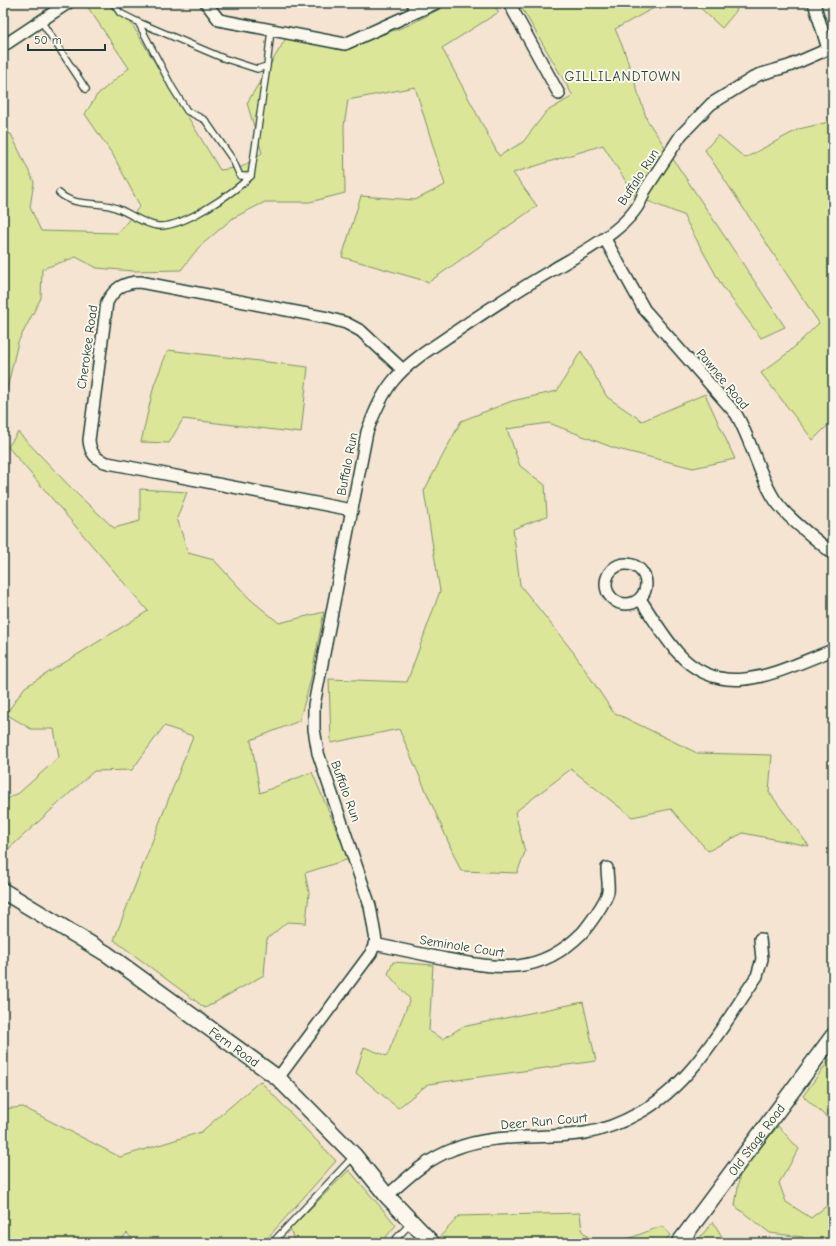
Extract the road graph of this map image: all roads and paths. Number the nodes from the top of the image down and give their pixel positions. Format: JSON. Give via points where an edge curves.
{"nodes":[{"id":1,"x":68,"y":3,"type":"edge"},
{"id":2,"x":113,"y":3,"type":"edge"},
{"id":3,"x":206,"y":3,"type":"edge"},
{"id":4,"x":409,"y":3,"type":"edge"},
{"id":5,"x":436,"y":3,"type":"edge"},
{"id":6,"x":509,"y":3,"type":"edge"},
{"id":7,"x":814,"y":3,"type":"edge"},
{"id":8,"x":415,"y":13,"type":"junction"},
{"id":9,"x":41,"y":21,"type":"junction"},
{"id":10,"x":138,"y":22,"type":"junction"},
{"id":11,"x":271,"y":30,"type":"junction"},
{"id":12,"x":3,"y":46,"type":"edge"},
{"id":13,"x":830,"y":48,"type":"edge"},
{"id":14,"x":267,"y":66,"type":"junction"},
{"id":15,"x":86,"y":89,"type":"dead end"},
{"id":16,"x":559,"y":94,"type":"dead end"},
{"id":17,"x":251,"y":176,"type":"junction"},
{"id":18,"x":59,"y":193,"type":"dead end"},
{"id":19,"x":605,"y":239,"type":"junction"},
{"id":20,"x":403,"y":370,"type":"junction"},
{"id":21,"x":352,"y":510,"type":"junction"},
{"id":22,"x":833,"y":554,"type":"edge"},
{"id":23,"x":640,"y":599,"type":"dead end"},
{"id":24,"x":833,"y":650,"type":"edge"},
{"id":25,"x":607,"y":868,"type":"dead end"},
{"id":26,"x":3,"y":891,"type":"edge"},
{"id":27,"x":760,"y":939,"type":"dead end"},
{"id":28,"x":374,"y":944,"type":"junction"},
{"id":29,"x":833,"y":1036,"type":"edge"},
{"id":30,"x":278,"y":1078,"type":"junction"},
{"id":31,"x":354,"y":1155,"type":"junction"},
{"id":32,"x":387,"y":1196,"type":"junction"},
{"id":33,"x":412,"y":1222,"type":"junction"},
{"id":34,"x":272,"y":1243,"type":"edge"},
{"id":35,"x":392,"y":1243,"type":"edge"},
{"id":36,"x":432,"y":1243,"type":"edge"},
{"id":37,"x":679,"y":1243,"type":"edge"}],
"edges":[{"from":1,"to":9,"type":"street"},
{"from":2,"to":10,"type":"lane","via":[[120,13]]},
{"from":3,"to":11,"type":"street","via":[[219,20]]},
{"from":4,"to":8,"type":"lane"},
{"from":5,"to":8,"type":"street"},
{"from":6,"to":16,"type":"street"},
{"from":7,"to":13,"type":"street"},
{"from":8,"to":11,"type":"street","via":[[345,44]]},
{"from":9,"to":12,"type":"street"},
{"from":9,"to":15,"type":"lane"},
{"from":10,"to":14,"type":"lane","via":[[223,58],[257,69]]},
{"from":10,"to":17,"type":"lane","via":[[187,111],[205,120],[233,160],[240,176]]},
{"from":11,"to":14,"type":"lane"},
{"from":13,"to":19,"type":"street","name":"Buffalo Run","via":[[789,66],[758,75],[711,104],[681,135],[635,209]]},
{"from":14,"to":17,"type":"lane"},
{"from":17,"to":18,"type":"lane","via":[[233,191],[190,217],[176,224],[158,226],[143,222],[115,207],[76,203]]},
{"from":19,"to":20,"type":"street","name":"Buffalo Run","via":[[511,294]]},
{"from":19,"to":22,"type":"street","name":"Pawnee Road","via":[[644,309],[736,414],[746,431],[765,480],[782,510]]},
{"from":20,"to":21,"type":"street","name":"Buffalo Run","via":[[372,416]]},
{"from":20,"to":21,"type":"street","name":"Cherokee Road","via":[[361,331],[328,318],[140,282],[124,284],[107,302],[89,440],[96,458],[108,463]]},
{"from":21,"to":28,"type":"street","name":"Buffalo Run","via":[[314,705],[314,729],[318,753],[370,906],[376,940]]},
{"from":23,"to":24,"type":"street","via":[[684,659],[701,671],[720,678],[745,680],[762,677]]},
{"from":25,"to":28,"type":"street","name":"Seminole Court","via":[[608,892],[590,925],[573,942],[540,962],[511,968],[489,967]]},
{"from":26,"to":30,"type":"street","name":"Fern Road","via":[[107,954]]},
{"from":27,"to":32,"type":"street","name":"Deer Run Court","via":[[762,959],[757,976],[694,1066],[656,1102],[623,1121],[586,1133],[484,1140],[454,1149],[426,1163]]},
{"from":28,"to":30,"type":"street","via":[[371,953]]},
{"from":29,"to":37,"type":"street","name":"Old Stage Road"},
{"from":30,"to":31,"type":"street","name":"Fern Road"},
{"from":31,"to":32,"type":"street","name":"Fern Road"},
{"from":31,"to":34,"type":"lane"},
{"from":32,"to":33,"type":"street","name":"Fern Road"},
{"from":33,"to":35,"type":"lane"},
{"from":33,"to":36,"type":"street","name":"Fern Road"}]}
